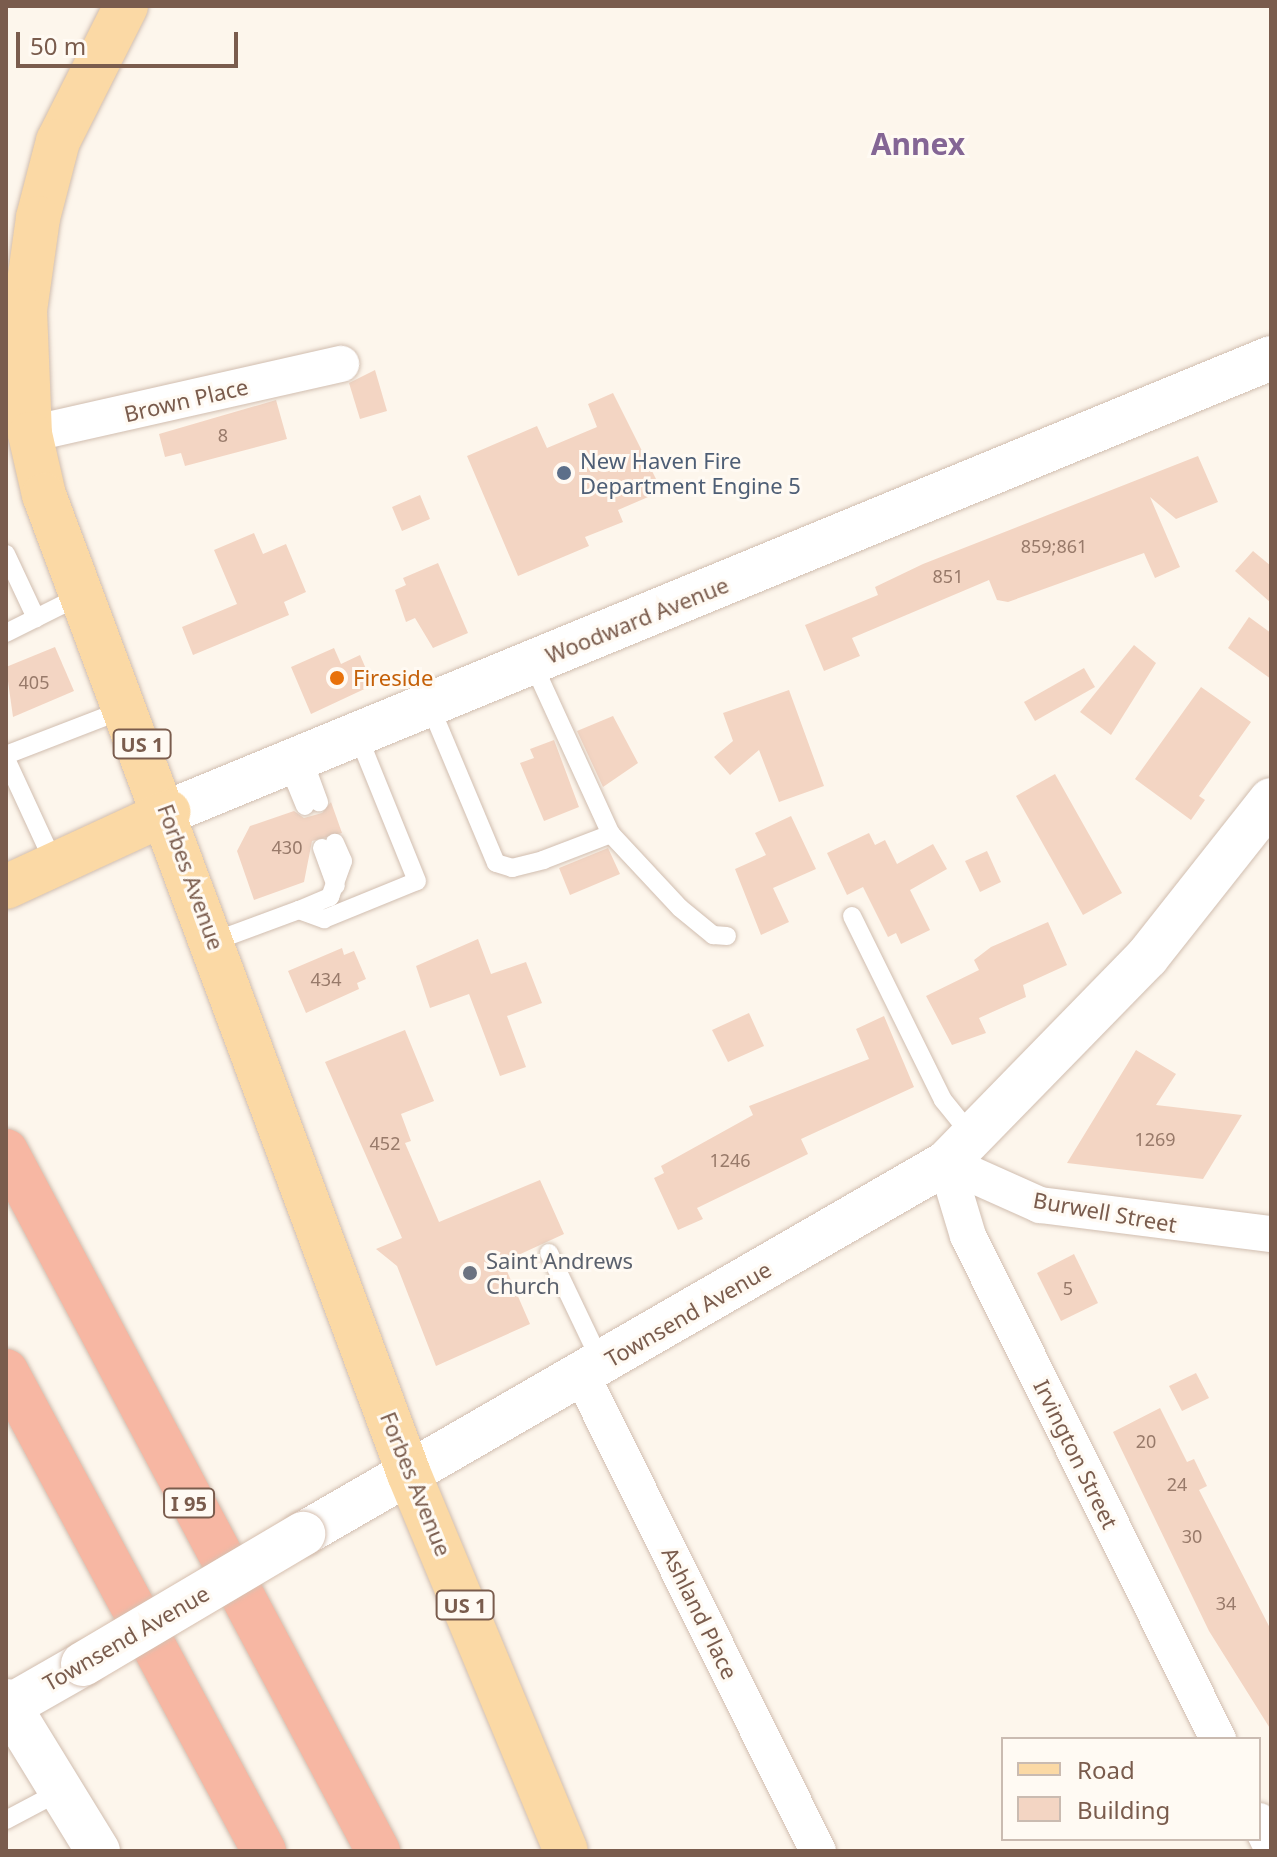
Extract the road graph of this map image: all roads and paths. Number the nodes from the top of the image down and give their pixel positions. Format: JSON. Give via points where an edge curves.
{"nodes":[{"id":1,"x":126,"y":6,"type":"edge"},
{"id":2,"x":1271,"y":358,"type":"edge"},
{"id":3,"x":341,"y":364,"type":"dead end"},
{"id":4,"x":30,"y":434,"type":"junction"},
{"id":5,"x":6,"y":554,"type":"edge"},
{"id":6,"x":84,"y":594,"type":"junction"},
{"id":7,"x":36,"y":618,"type":"junction"},
{"id":8,"x":6,"y":633,"type":"edge"},
{"id":9,"x":533,"y":664,"type":"junction"},
{"id":10,"x":430,"y":706,"type":"junction"},
{"id":11,"x":127,"y":708,"type":"junction"},
{"id":12,"x":358,"y":736,"type":"junction"},
{"id":13,"x":6,"y":757,"type":"edge"},
{"id":14,"x":296,"y":764,"type":"junction"},
{"id":15,"x":1271,"y":800,"type":"edge"},
{"id":16,"x":312,"y":804,"type":"dead end"},
{"id":17,"x":168,"y":812,"type":"junction"},
{"id":18,"x":611,"y":834,"type":"junction"},
{"id":19,"x":329,"y":846,"type":"dead end"},
{"id":20,"x":55,"y":865,"type":"junction"},
{"id":21,"x":6,"y":887,"type":"edge"},
{"id":22,"x":299,"y":910,"type":"junction"},
{"id":23,"x":852,"y":916,"type":"dead end"},
{"id":24,"x":727,"y":936,"type":"dead end"},
{"id":25,"x":215,"y":941,"type":"junction"},
{"id":26,"x":959,"y":1150,"type":"junction"},
{"id":27,"x":6,"y":1151,"type":"edge"},
{"id":28,"x":1271,"y":1234,"type":"edge"},
{"id":29,"x":549,"y":1253,"type":"dead end"},
{"id":30,"x":592,"y":1370,"type":"junction"},
{"id":31,"x":6,"y":1371,"type":"edge"},
{"id":32,"x":409,"y":1474,"type":"junction"},
{"id":33,"x":7,"y":1705,"type":"edge"},
{"id":34,"x":522,"y":1735,"type":"junction"},
{"id":35,"x":1217,"y":1737,"type":"edge"},
{"id":36,"x":61,"y":1791,"type":"junction"},
{"id":37,"x":6,"y":1820,"type":"edge"},
{"id":38,"x":1261,"y":1825,"type":"edge"},
{"id":39,"x":1271,"y":1846,"type":"edge"},
{"id":40,"x":98,"y":1851,"type":"edge"},
{"id":41,"x":264,"y":1851,"type":"edge"},
{"id":42,"x":378,"y":1851,"type":"edge"},
{"id":43,"x":566,"y":1851,"type":"edge"},
{"id":44,"x":596,"y":1851,"type":"edge"},
{"id":45,"x":818,"y":1851,"type":"edge"}],
"edges":[{"from":1,"to":4,"type":"main road","name":"Forbes Avenue","number":"US 1","via":[[58,141],[38,218],[25,310]]},
{"from":2,"to":9,"type":"main road","name":"Woodward Avenue"},
{"from":3,"to":4,"type":"street","name":"Brown Place"},
{"from":4,"to":6,"type":"main road","name":"Forbes Avenue","number":"US 1","via":[[44,495]]},
{"from":5,"to":7,"type":"lane"},
{"from":6,"to":7,"type":"lane"},
{"from":6,"to":11,"type":"main road","name":"Forbes Avenue","number":"US 1"},
{"from":7,"to":8,"type":"lane"},
{"from":9,"to":10,"type":"main road","name":"Woodward Avenue"},
{"from":9,"to":18,"type":"lane"},
{"from":10,"to":12,"type":"main road","name":"Woodward Avenue"},
{"from":10,"to":18,"type":"lane","via":[[496,863],[512,868]]},
{"from":11,"to":13,"type":"lane"},
{"from":11,"to":17,"type":"main road","name":"Forbes Avenue","number":"US 1"},
{"from":12,"to":14,"type":"main road","name":"Woodward Avenue"},
{"from":12,"to":22,"type":"lane","via":[[417,881],[324,919]]},
{"from":13,"to":20,"type":"lane"},
{"from":14,"to":16,"type":"lane"},
{"from":14,"to":17,"type":"main road","name":"Woodward Avenue"},
{"from":15,"to":26,"type":"main road","name":"Townsend Avenue","via":[[1187,913]]},
{"from":17,"to":20,"type":"main road","name":"Woodward Avenue"},
{"from":17,"to":25,"type":"main road","name":"Forbes Avenue","number":"US 1"},
{"from":18,"to":24,"type":"lane","via":[[680,908],[713,935]]},
{"from":19,"to":22,"type":"lane","via":[[343,861],[336,886],[330,897]]},
{"from":20,"to":21,"type":"main road","name":"Woodward Avenue"},
{"from":22,"to":25,"type":"lane"},
{"from":23,"to":26,"type":"lane","via":[[943,1100]]},
{"from":25,"to":32,"type":"main road","name":"Forbes Avenue","number":"US 1"},
{"from":26,"to":28,"type":"street","name":"Burwell Street","via":[[1040,1205]]},
{"from":26,"to":30,"type":"main road","name":"Townsend Avenue"},
{"from":26,"to":35,"type":"street","name":"Irvington Street","via":[[968,1236]]},
{"from":27,"to":42,"type":"highway","number":"I 95"},
{"from":29,"to":30,"type":"lane"},
{"from":30,"to":32,"type":"main road","name":"Townsend Avenue"},
{"from":30,"to":45,"type":"street","name":"Ashland Place"},
{"from":31,"to":41,"type":"highway"},
{"from":32,"to":33,"type":"main road","name":"Townsend Avenue","bridge":true},
{"from":32,"to":34,"type":"main road","name":"Forbes Avenue","number":"US 1"},
{"from":33,"to":36,"type":"main road"},
{"from":34,"to":43,"type":"main road","name":"Forbes Avenue","number":"US 1"},
{"from":34,"to":44,"type":"main road","name":"Forbes Avenue","number":"US 1"},
{"from":36,"to":37,"type":"lane"},
{"from":36,"to":40,"type":"main road"},
{"from":38,"to":39,"type":"street"}]}
